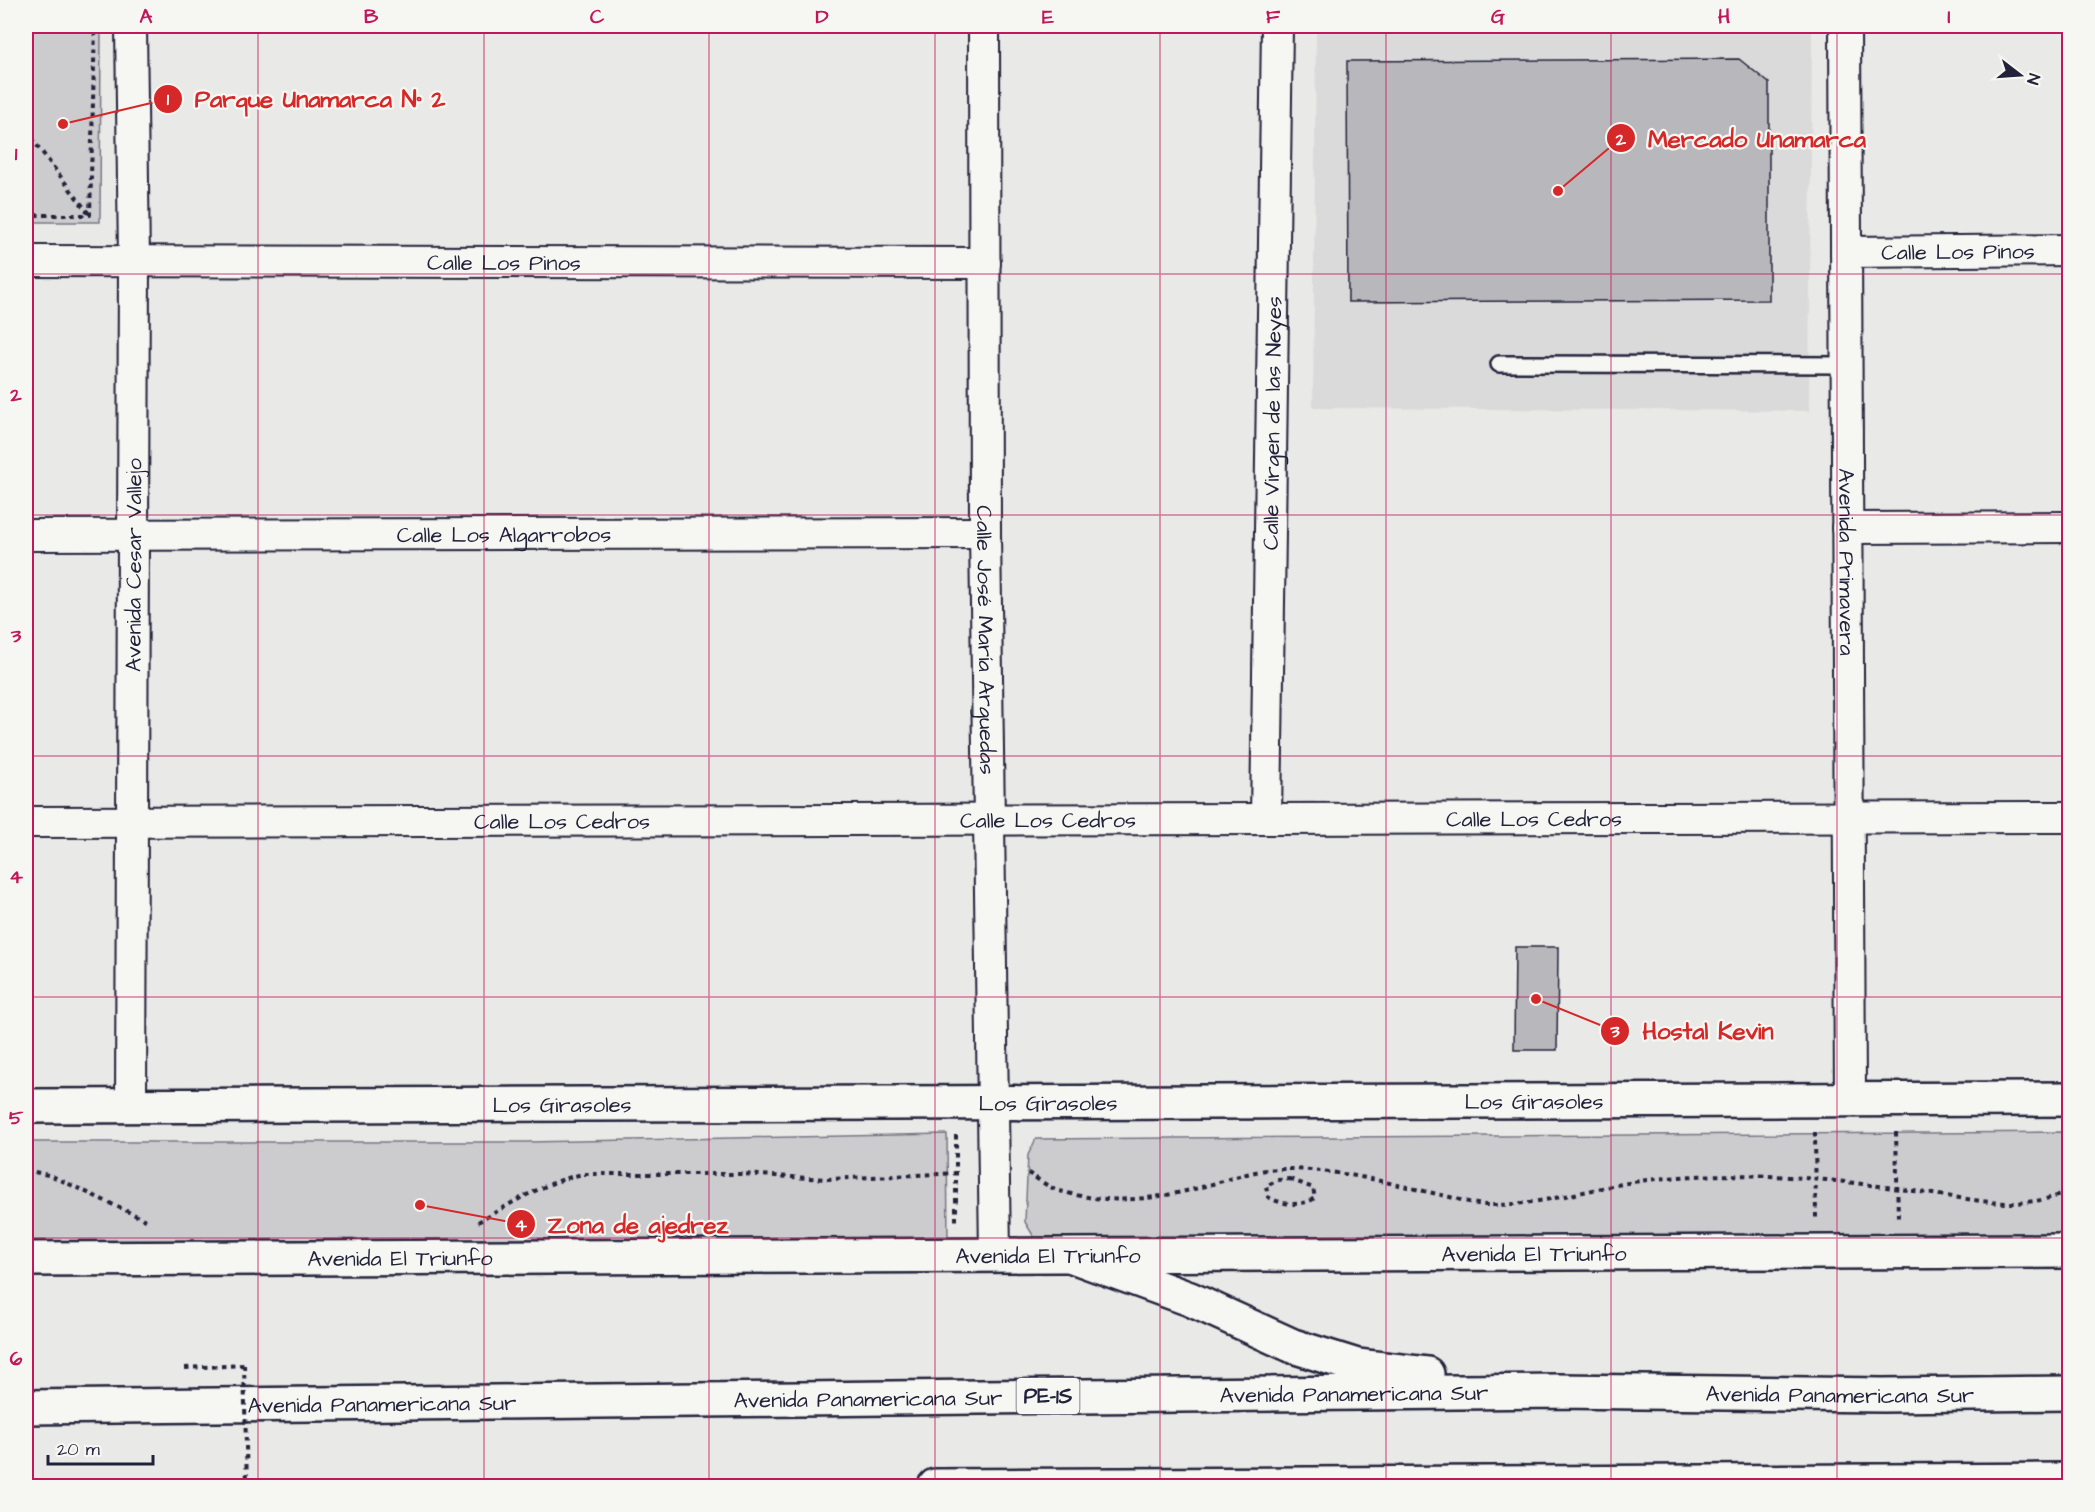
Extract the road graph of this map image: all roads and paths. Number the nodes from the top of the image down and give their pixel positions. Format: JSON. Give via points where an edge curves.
{"nodes":[{"id":1,"x":95,"y":26,"type":"edge"},
{"id":2,"x":131,"y":26,"type":"edge"},
{"id":3,"x":984,"y":26,"type":"edge"},
{"id":4,"x":1277,"y":26,"type":"edge"},
{"id":5,"x":1845,"y":26,"type":"edge"},
{"id":6,"x":26,"y":131,"type":"edge"},
{"id":7,"x":26,"y":215,"type":"edge"},
{"id":8,"x":90,"y":215,"type":"junction"},
{"id":9,"x":2070,"y":250,"type":"edge"},
{"id":10,"x":1846,"y":252,"type":"junction"},
{"id":11,"x":26,"y":261,"type":"edge"},
{"id":12,"x":134,"y":261,"type":"junction"},
{"id":13,"x":985,"y":263,"type":"junction"},
{"id":14,"x":1499,"y":364,"type":"dead end"},
{"id":15,"x":1846,"y":365,"type":"junction"},
{"id":16,"x":2070,"y":527,"type":"edge"},
{"id":17,"x":1847,"y":528,"type":"junction"},
{"id":18,"x":984,"y":533,"type":"junction"},
{"id":19,"x":132,"y":534,"type":"junction"},
{"id":20,"x":26,"y":535,"type":"edge"},
{"id":21,"x":2070,"y":817,"type":"edge"},
{"id":22,"x":1848,"y":818,"type":"junction"},
{"id":23,"x":1266,"y":819,"type":"junction"},
{"id":24,"x":989,"y":820,"type":"junction"},
{"id":25,"x":26,"y":822,"type":"edge"},
{"id":26,"x":133,"y":822,"type":"junction"},
{"id":27,"x":1815,"y":1098,"type":"junction"},
{"id":28,"x":1850,"y":1098,"type":"junction"},
{"id":29,"x":1895,"y":1098,"type":"junction"},
{"id":30,"x":2070,"y":1100,"type":"edge"},
{"id":31,"x":994,"y":1101,"type":"junction"},
{"id":32,"x":956,"y":1102,"type":"junction"},
{"id":33,"x":131,"y":1105,"type":"junction"},
{"id":34,"x":26,"y":1106,"type":"edge"},
{"id":35,"x":1291,"y":1169,"type":"junction"},
{"id":36,"x":26,"y":1170,"type":"edge"},
{"id":37,"x":956,"y":1173,"type":"junction"},
{"id":38,"x":994,"y":1173,"type":"junction"},
{"id":39,"x":1290,"y":1179,"type":"junction"},
{"id":40,"x":1815,"y":1180,"type":"junction"},
{"id":41,"x":1897,"y":1190,"type":"junction"},
{"id":42,"x":2070,"y":1192,"type":"edge"},
{"id":43,"x":153,"y":1224,"type":"dead end"},
{"id":44,"x":470,"y":1225,"type":"dead end"},
{"id":45,"x":2070,"y":1251,"type":"edge"},
{"id":46,"x":1816,"y":1252,"type":"junction"},
{"id":47,"x":1899,"y":1252,"type":"junction"},
{"id":48,"x":956,"y":1254,"type":"junction"},
{"id":49,"x":994,"y":1254,"type":"junction"},
{"id":50,"x":1075,"y":1257,"type":"junction"},
{"id":51,"x":26,"y":1259,"type":"edge"},
{"id":52,"x":185,"y":1368,"type":"dead end"},
{"id":53,"x":1557,"y":1391,"type":"junction"},
{"id":54,"x":2070,"y":1393,"type":"edge"},
{"id":55,"x":26,"y":1407,"type":"edge"},
{"id":56,"x":2070,"y":1480,"type":"edge"},
{"id":57,"x":247,"y":1486,"type":"edge"},
{"id":58,"x":934,"y":1486,"type":"edge"}],
"edges":[{"from":1,"to":8,"type":"path"},
{"from":2,"to":12,"type":"street","name":"Avenida Cesar Vallejo"},
{"from":3,"to":13,"type":"street","name":"Calle José María Arguedas"},
{"from":4,"to":23,"type":"street","name":"Calle Virgen de las Neyes"},
{"from":5,"to":10,"type":"street","name":"Avenida Primavera"},
{"from":6,"to":8,"type":"path"},
{"from":7,"to":8,"type":"path"},
{"from":9,"to":10,"type":"street","name":"Calle Los Pinos"},
{"from":10,"to":15,"type":"street","name":"Avenida Primavera"},
{"from":11,"to":12,"type":"street","name":"Calle Los Pinos"},
{"from":12,"to":13,"type":"street","name":"Calle Los Pinos"},
{"from":12,"to":19,"type":"street","name":"Avenida Cesar Vallejo"},
{"from":13,"to":18,"type":"street","name":"Calle José María Arguedas"},
{"from":14,"to":15,"type":"lane"},
{"from":15,"to":17,"type":"street","name":"Avenida Primavera"},
{"from":16,"to":17,"type":"street"},
{"from":17,"to":22,"type":"street","name":"Avenida Primavera"},
{"from":18,"to":19,"type":"street","name":"Calle Los Algarrobos"},
{"from":18,"to":24,"type":"street","name":"Calle José María Arguedas"},
{"from":19,"to":20,"type":"street","name":"Calle Los Algarrobos"},
{"from":19,"to":26,"type":"street","name":"Avenida Cesar Vallejo"},
{"from":21,"to":22,"type":"street","name":"Calle Los Cedros"},
{"from":22,"to":23,"type":"street","name":"Calle Los Cedros"},
{"from":22,"to":28,"type":"street","name":"Avenida Primavera"},
{"from":23,"to":24,"type":"street","name":"Calle Los Cedros"},
{"from":24,"to":26,"type":"street","name":"Calle Los Cedros"},
{"from":24,"to":31,"type":"street","name":"Calle José María Arguedas"},
{"from":25,"to":26,"type":"street","name":"Calle Los Cedros"},
{"from":26,"to":33,"type":"street","name":"Avenida Cesar Vallejo"},
{"from":27,"to":28,"type":"main road","name":"Los Girasoles"},
{"from":27,"to":31,"type":"main road","name":"Los Girasoles"},
{"from":27,"to":40,"type":"path"},
{"from":28,"to":29,"type":"main road","name":"Los Girasoles"},
{"from":29,"to":30,"type":"main road","name":"Los Girasoles"},
{"from":29,"to":41,"type":"path"},
{"from":31,"to":32,"type":"main road","name":"Los Girasoles"},
{"from":31,"to":38,"type":"street","name":"Calle José María Arguedas"},
{"from":32,"to":33,"type":"main road","name":"Los Girasoles"},
{"from":32,"to":37,"type":"path"},
{"from":33,"to":34,"type":"main road","name":"Los Girasoles"},
{"from":35,"to":38,"type":"path","via":[[1248,1172],[1136,1201],[1058,1191],[1027,1173]]},
{"from":35,"to":39,"type":"path"},
{"from":35,"to":40,"type":"path","via":[[1361,1177],[1486,1205],[1697,1175]]},
{"from":36,"to":43,"type":"path","via":[[52,1176]]},
{"from":37,"to":38,"type":"path"},
{"from":37,"to":44,"type":"path","via":[[828,1179],[740,1174],[583,1174],[563,1178]]},
{"from":37,"to":48,"type":"path"},
{"from":38,"to":49,"type":"street","name":"Calle José María Arguedas"},
{"from":39,"to":39,"type":"path","via":[[1314,1188],[1315,1198],[1288,1203],[1268,1197],[1266,1186]]},
{"from":40,"to":41,"type":"path","via":[[1857,1182]]},
{"from":40,"to":46,"type":"path"},
{"from":41,"to":42,"type":"path","via":[[2012,1204],[2041,1202]]},
{"from":41,"to":47,"type":"path"},
{"from":45,"to":47,"type":"main road","name":"Avenida El Triunfo"},
{"from":46,"to":47,"type":"main road","name":"Avenida El Triunfo"},
{"from":46,"to":50,"type":"main road","name":"Avenida El Triunfo"},
{"from":48,"to":49,"type":"main road","name":"Avenida El Triunfo"},
{"from":48,"to":51,"type":"main road","name":"Avenida El Triunfo"},
{"from":49,"to":50,"type":"main road","name":"Avenida El Triunfo"},
{"from":50,"to":53,"type":"main road","via":[[1190,1299],[1293,1346],[1357,1366]]},
{"from":52,"to":57,"type":"path","bridge":true,"via":[[244,1365]]},
{"from":53,"to":54,"type":"main road","name":"Avenida Panamericana Sur","number":"PE-1S"},
{"from":53,"to":55,"type":"main road","name":"Avenida Panamericana Sur","number":"PE-1S"},
{"from":56,"to":58,"type":"main road"}]}
